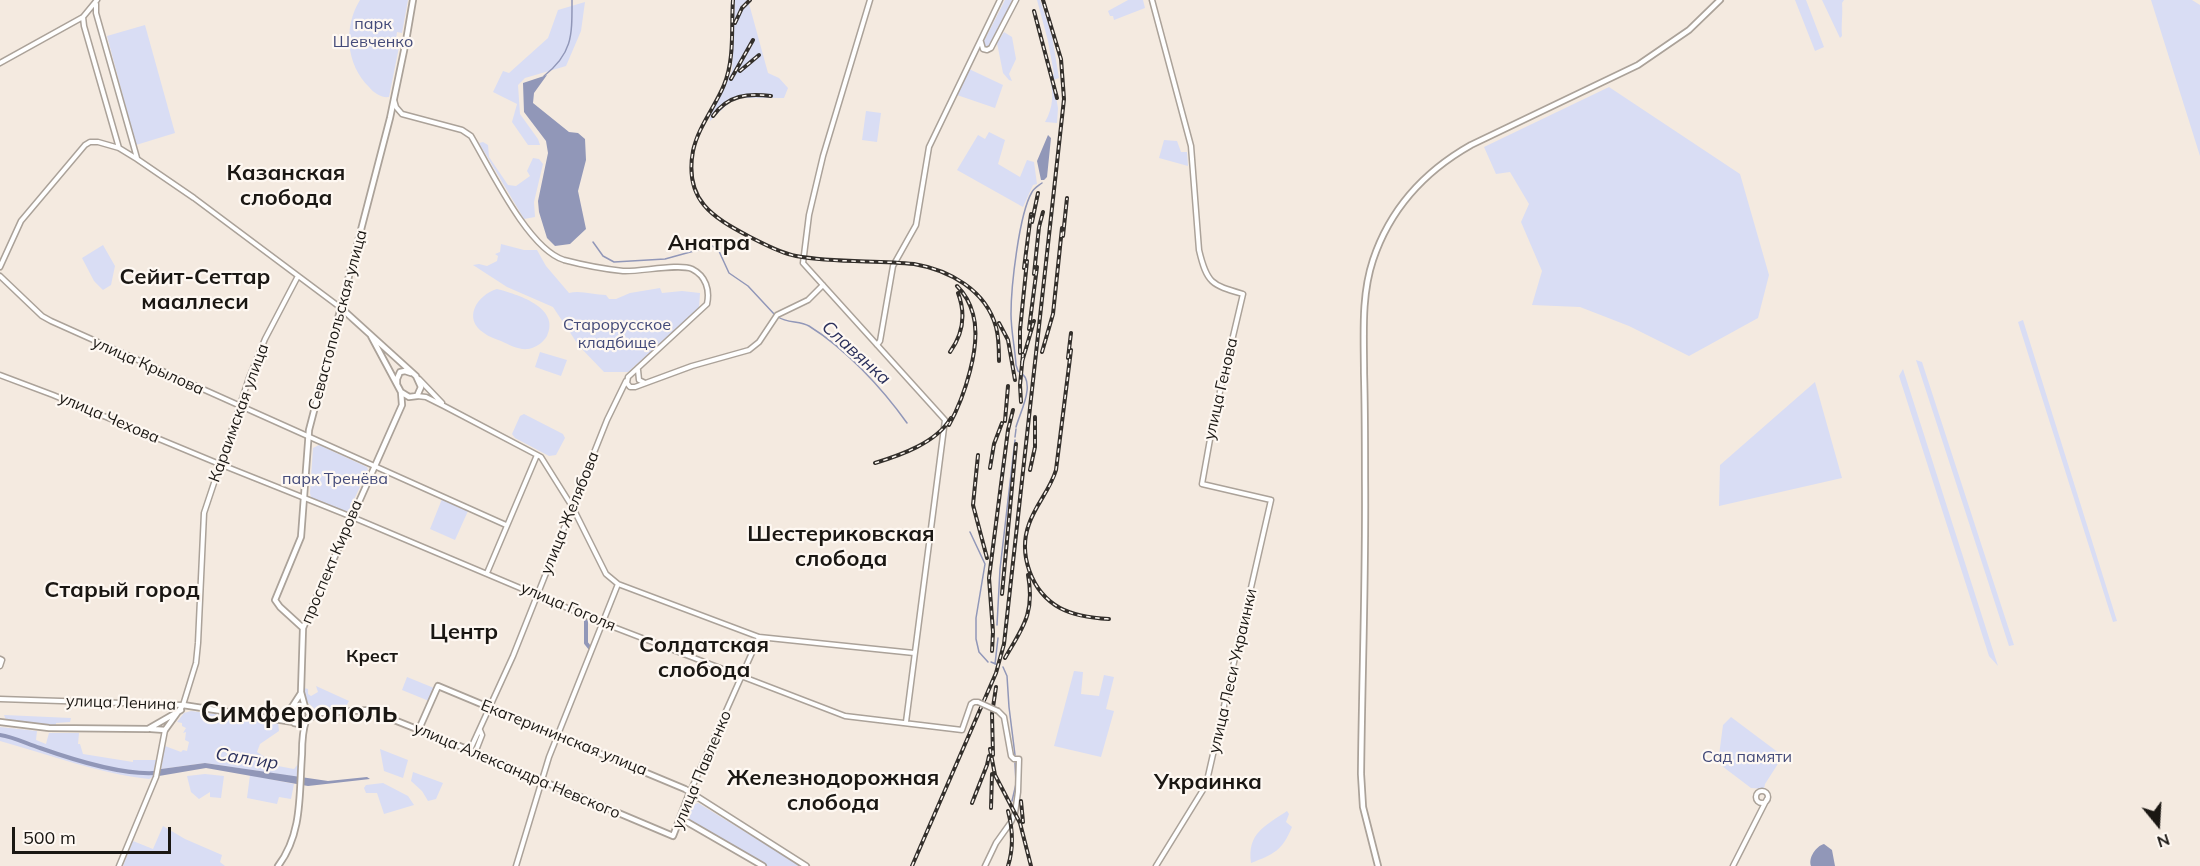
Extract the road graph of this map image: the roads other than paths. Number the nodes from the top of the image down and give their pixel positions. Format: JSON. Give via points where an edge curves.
{"nodes":[{"id":1,"x":412,"y":0,"type":"edge"},
{"id":2,"x":870,"y":0,"type":"edge"},
{"id":3,"x":874,"y":0,"type":"edge"},
{"id":4,"x":1000,"y":0,"type":"edge"},
{"id":5,"x":1016,"y":0,"type":"edge"},
{"id":6,"x":1152,"y":0,"type":"edge"},
{"id":7,"x":1720,"y":0,"type":"edge"},
{"id":8,"x":97,"y":2,"type":"edge"},
{"id":9,"x":90,"y":11,"type":"junction"},
{"id":10,"x":96,"y":13,"type":"junction"},
{"id":11,"x":81,"y":19,"type":"junction"},
{"id":12,"x":981,"y":39,"type":"junction"},
{"id":13,"x":0,"y":63,"type":"edge"},
{"id":14,"x":394,"y":98,"type":"junction"},
{"id":15,"x":402,"y":114,"type":"junction"},
{"id":16,"x":390,"y":118,"type":"junction"},
{"id":17,"x":119,"y":148,"type":"junction"},
{"id":18,"x":134,"y":148,"type":"junction"},
{"id":19,"x":127,"y":152,"type":"junction"},
{"id":20,"x":137,"y":159,"type":"junction"},
{"id":21,"x":0,"y":267,"type":"edge"},
{"id":22,"x":0,"y":276,"type":"edge"},
{"id":23,"x":298,"y":276,"type":"junction"},
{"id":24,"x":823,"y":285,"type":"junction"},
{"id":25,"x":341,"y":308,"type":"junction"},
{"id":26,"x":371,"y":336,"type":"junction"},
{"id":27,"x":877,"y":345,"type":"junction"},
{"id":28,"x":383,"y":346,"type":"junction"},
{"id":29,"x":378,"y":351,"type":"junction"},
{"id":30,"x":639,"y":369,"type":"junction"},
{"id":31,"x":414,"y":374,"type":"junction"},
{"id":32,"x":0,"y":375,"type":"edge"},
{"id":33,"x":631,"y":375,"type":"junction"},
{"id":34,"x":419,"y":379,"type":"junction"},
{"id":35,"x":639,"y":379,"type":"junction"},
{"id":36,"x":627,"y":380,"type":"junction"},
{"id":37,"x":645,"y":383,"type":"junction"},
{"id":38,"x":397,"y":385,"type":"junction"},
{"id":39,"x":635,"y":387,"type":"junction"},
{"id":40,"x":401,"y":392,"type":"junction"},
{"id":41,"x":618,"y":395,"type":"junction"},
{"id":42,"x":414,"y":397,"type":"junction"},
{"id":43,"x":402,"y":405,"type":"junction"},
{"id":44,"x":444,"y":406,"type":"junction"},
{"id":45,"x":241,"y":407,"type":"junction"},
{"id":46,"x":309,"y":436,"type":"junction"},
{"id":47,"x":537,"y":454,"type":"junction"},
{"id":48,"x":374,"y":466,"type":"junction"},
{"id":49,"x":305,"y":500,"type":"junction"},
{"id":50,"x":1271,"y":500,"type":"joint"},
{"id":51,"x":573,"y":508,"type":"junction"},
{"id":52,"x":352,"y":517,"type":"junction"},
{"id":53,"x":506,"y":525,"type":"junction"},
{"id":54,"x":487,"y":573,"type":"junction"},
{"id":55,"x":618,"y":584,"type":"junction"},
{"id":56,"x":537,"y":595,"type":"junction"},
{"id":57,"x":603,"y":623,"type":"junction"},
{"id":58,"x":303,"y":628,"type":"junction"},
{"id":59,"x":759,"y":637,"type":"junction"},
{"id":60,"x":914,"y":653,"type":"junction"},
{"id":61,"x":1,"y":660,"type":"edge"},
{"id":62,"x":0,"y":666,"type":"edge"},
{"id":63,"x":741,"y":677,"type":"junction"},
{"id":64,"x":301,"y":692,"type":"junction"},
{"id":65,"x":0,"y":699,"type":"edge"},
{"id":66,"x":306,"y":707,"type":"junction"},
{"id":67,"x":182,"y":708,"type":"junction"},
{"id":68,"x":291,"y":708,"type":"junction"},
{"id":69,"x":490,"y":708,"type":"junction"},
{"id":70,"x":318,"y":713,"type":"junction"},
{"id":71,"x":276,"y":718,"type":"junction"},
{"id":72,"x":307,"y":720,"type":"junction"},
{"id":73,"x":0,"y":722,"type":"edge"},
{"id":74,"x":168,"y":722,"type":"junction"},
{"id":75,"x":906,"y":722,"type":"junction"},
{"id":76,"x":295,"y":723,"type":"junction"},
{"id":77,"x":148,"y":729,"type":"junction"},
{"id":78,"x":419,"y":729,"type":"junction"},
{"id":79,"x":165,"y":730,"type":"junction"},
{"id":80,"x":303,"y":735,"type":"junction"},
{"id":81,"x":558,"y":736,"type":"junction"},
{"id":82,"x":473,"y":751,"type":"junction"},
{"id":83,"x":542,"y":781,"type":"junction"},
{"id":84,"x":690,"y":792,"type":"junction"},
{"id":85,"x":1756,"y":799,"type":"junction"},
{"id":86,"x":1767,"y":799,"type":"junction"},
{"id":87,"x":1761,"y":811,"type":"junction"},
{"id":88,"x":680,"y":818,"type":"junction"},
{"id":89,"x":673,"y":836,"type":"joint"},
{"id":90,"x":119,"y":866,"type":"edge"},
{"id":91,"x":278,"y":866,"type":"edge"},
{"id":92,"x":516,"y":866,"type":"edge"},
{"id":93,"x":763,"y":866,"type":"edge"},
{"id":94,"x":806,"y":866,"type":"edge"},
{"id":95,"x":985,"y":866,"type":"edge"},
{"id":96,"x":1156,"y":866,"type":"edge"},
{"id":97,"x":1378,"y":866,"type":"edge"},
{"id":98,"x":1733,"y":866,"type":"edge"}],
"edges":[{"from":1,"to":14,"type":"main road","name":"Севастопольская улица"},
{"from":2,"to":3,"type":"main road"},
{"from":2,"to":24,"type":"main road","via":[[809,215],[803,263]]},
{"from":4,"to":12,"type":"main road"},
{"from":5,"to":12,"type":"main road","via":[[991,48],[983,49]]},
{"from":6,"to":50,"type":"main road","name":"улица Генова","via":[[1191,146],[1199,250],[1204,268],[1216,286],[1244,294],[1202,484]]},
{"from":7,"to":97,"type":"main road","via":[[1689,30],[1638,65],[1445,160],[1404,201],[1380,242],[1368,278],[1364,320],[1361,766],[1363,807]]},
{"from":8,"to":9,"type":"main road"},
{"from":8,"to":10,"type":"main road"},
{"from":9,"to":10,"type":"main road"},
{"from":9,"to":11,"type":"main road"},
{"from":10,"to":18,"type":"main road"},
{"from":11,"to":13,"type":"main road"},
{"from":11,"to":17,"type":"main road"},
{"from":12,"to":27,"type":"main road","via":[[929,147],[916,225],[893,266]]},
{"from":14,"to":15,"type":"main road"},
{"from":14,"to":16,"type":"main road","name":"Севастопольская улица"},
{"from":15,"to":16,"type":"main road"},
{"from":15,"to":30,"type":"main road","name":"улица Желябова","via":[[468,133],[526,228],[553,255],[624,271],[686,267],[701,276],[708,289],[707,304]]},
{"from":16,"to":25,"type":"main road","name":"Севастопольская улица"},
{"from":17,"to":19,"type":"main road"},
{"from":17,"to":21,"type":"main road","via":[[90,142],[85,145],[21,221]]},
{"from":18,"to":19,"type":"main road"},
{"from":18,"to":20,"type":"main road"},
{"from":19,"to":20,"type":"main road"},
{"from":20,"to":23,"type":"main road"},
{"from":22,"to":45,"type":"main road","name":"улица Крылова","via":[[51,321]]},
{"from":23,"to":25,"type":"main road"},
{"from":23,"to":45,"type":"main road","name":"Караимская улица","via":[[260,350]]},
{"from":24,"to":27,"type":"main road"},
{"from":24,"to":37,"type":"main road","via":[[808,300],[777,315],[749,350]]},
{"from":25,"to":26,"type":"main road"},
{"from":25,"to":46,"type":"main road","name":"Севастопольская улица"},
{"from":26,"to":28,"type":"main road"},
{"from":26,"to":29,"type":"main road"},
{"from":27,"to":60,"type":"main road","via":[[945,420]]},
{"from":28,"to":29,"type":"main road"},
{"from":28,"to":31,"type":"main road"},
{"from":29,"to":38,"type":"main road"},
{"from":30,"to":33,"type":"main road","name":"улица Желябова"},
{"from":30,"to":35,"type":"main road"},
{"from":31,"to":34,"type":"main road"},
{"from":31,"to":38,"type":"main road","via":[[400,372]]},
{"from":32,"to":49,"type":"main road","name":"улица Чехова"},
{"from":33,"to":35,"type":"main road"},
{"from":33,"to":36,"type":"main road","name":"улица Желябова"},
{"from":34,"to":42,"type":"main road","via":[[420,390]]},
{"from":34,"to":44,"type":"main road"},
{"from":35,"to":37,"type":"main road"},
{"from":35,"to":39,"type":"main road"},
{"from":36,"to":39,"type":"main road","via":[[627,385]]},
{"from":36,"to":41,"type":"main road","name":"улица Желябова"},
{"from":37,"to":39,"type":"main road"},
{"from":38,"to":40,"type":"main road"},
{"from":39,"to":41,"type":"main road"},
{"from":40,"to":42,"type":"main road"},
{"from":40,"to":43,"type":"main road","name":"проспект Кирова"},
{"from":41,"to":51,"type":"main road","name":"улица Желябова"},
{"from":42,"to":43,"type":"main road"},
{"from":42,"to":44,"type":"main road","via":[[426,397]]},
{"from":43,"to":48,"type":"main road","name":"проспект Кирова"},
{"from":44,"to":47,"type":"main road"},
{"from":45,"to":46,"type":"main road","name":"улица Крылова"},
{"from":45,"to":67,"type":"main road","name":"Караимская улица","via":[[202,520],[196,663]]},
{"from":46,"to":48,"type":"main road","name":"улица Крылова"},
{"from":46,"to":49,"type":"main road","name":"Севастопольская улица"},
{"from":47,"to":51,"type":"main road"},
{"from":47,"to":53,"type":"main road"},
{"from":48,"to":52,"type":"main road","name":"проспект Кирова"},
{"from":48,"to":53,"type":"main road","name":"улица Крылова"},
{"from":49,"to":52,"type":"main road","name":"улица Чехова"},
{"from":49,"to":58,"type":"main road","name":"Севастопольская улица","via":[[300,540],[275,600]]},
{"from":50,"to":96,"type":"main road","name":"улица Леси Украинки","via":[[1206,784]]},
{"from":51,"to":55,"type":"main road","via":[[606,574]]},
{"from":51,"to":56,"type":"main road","name":"улица Желябова"},
{"from":52,"to":54,"type":"main road","name":"улица Гоголя"},
{"from":52,"to":58,"type":"main road","name":"проспект Кирова"},
{"from":53,"to":54,"type":"main road"},
{"from":54,"to":56,"type":"main road","name":"улица Гоголя"},
{"from":55,"to":57,"type":"main road"},
{"from":55,"to":59,"type":"main road"},
{"from":56,"to":57,"type":"main road","name":"улица Гоголя"},
{"from":56,"to":69,"type":"main road","name":"улица Желябова"},
{"from":57,"to":63,"type":"main road","name":"улица Гоголя"},
{"from":57,"to":81,"type":"main road"},
{"from":58,"to":64,"type":"main road","name":"проспект Кирова"},
{"from":59,"to":60,"type":"main road"},
{"from":59,"to":63,"type":"main road","name":"улица Павленко"},
{"from":60,"to":75,"type":"main road"},
{"from":61,"to":62,"type":"main road"},
{"from":63,"to":75,"type":"main road","name":"улица Гоголя","via":[[845,716]]},
{"from":63,"to":84,"type":"main road","name":"улица Павленко"},
{"from":64,"to":66,"type":"main road","name":"проспект Кирова"},
{"from":64,"to":68,"type":"main road","name":"проспект Кирова"},
{"from":65,"to":67,"type":"main road","name":"улица Ленина"},
{"from":66,"to":68,"type":"main road"},
{"from":66,"to":70,"type":"main road"},
{"from":66,"to":72,"type":"main road"},
{"from":67,"to":71,"type":"main road","name":"улица Ленина"},
{"from":67,"to":74,"type":"main road"},
{"from":68,"to":71,"type":"main road"},
{"from":68,"to":76,"type":"main road","via":[[289,717]]},
{"from":69,"to":78,"type":"main road","name":"Екатерининская улица","via":[[438,686]]},
{"from":69,"to":81,"type":"main road","name":"Екатерининская улица"},
{"from":69,"to":82,"type":"main road","name":"улица Желябова","via":[[476,733]]},
{"from":70,"to":72,"type":"main road"},
{"from":70,"to":78,"type":"main road","name":"улица Александра Невского","via":[[369,710]]},
{"from":71,"to":76,"type":"main road","name":"улица Ленина"},
{"from":72,"to":76,"type":"main road"},
{"from":72,"to":80,"type":"main road"},
{"from":73,"to":77,"type":"main road","via":[[61,728]]},
{"from":74,"to":77,"type":"main road"},
{"from":74,"to":79,"type":"main road"},
{"from":75,"to":95,"type":"main road","name":"улица Гоголя","bridge":true,"via":[[962,730],[974,702],[1002,713],[1011,756],[1019,759],[1018,792],[1011,822]]},
{"from":76,"to":80,"type":"main road"},
{"from":77,"to":79,"type":"main road"},
{"from":78,"to":82,"type":"main road","name":"улица Александра Невского"},
{"from":79,"to":90,"type":"main road","via":[[156,777]]},
{"from":80,"to":91,"type":"main road","via":[[295,831]]},
{"from":81,"to":83,"type":"main road"},
{"from":81,"to":84,"type":"main road","name":"Екатерининская улица"},
{"from":82,"to":83,"type":"main road","name":"улица Александра Невского"},
{"from":83,"to":89,"type":"main road","name":"улица Александра Невского"},
{"from":83,"to":92,"type":"main road"},
{"from":84,"to":88,"type":"main road","name":"улица Павленко"},
{"from":84,"to":94,"type":"main road","name":"Екатерининская улица"},
{"from":85,"to":86,"type":"main road"},
{"from":85,"to":86,"type":"main road","via":[[1762,791],[1767,793]]},
{"from":85,"to":87,"type":"main road"},
{"from":86,"to":87,"type":"main road"},
{"from":87,"to":98,"type":"main road"},
{"from":88,"to":89,"type":"main road","name":"улица Павленко"},
{"from":88,"to":93,"type":"main road"}]}
